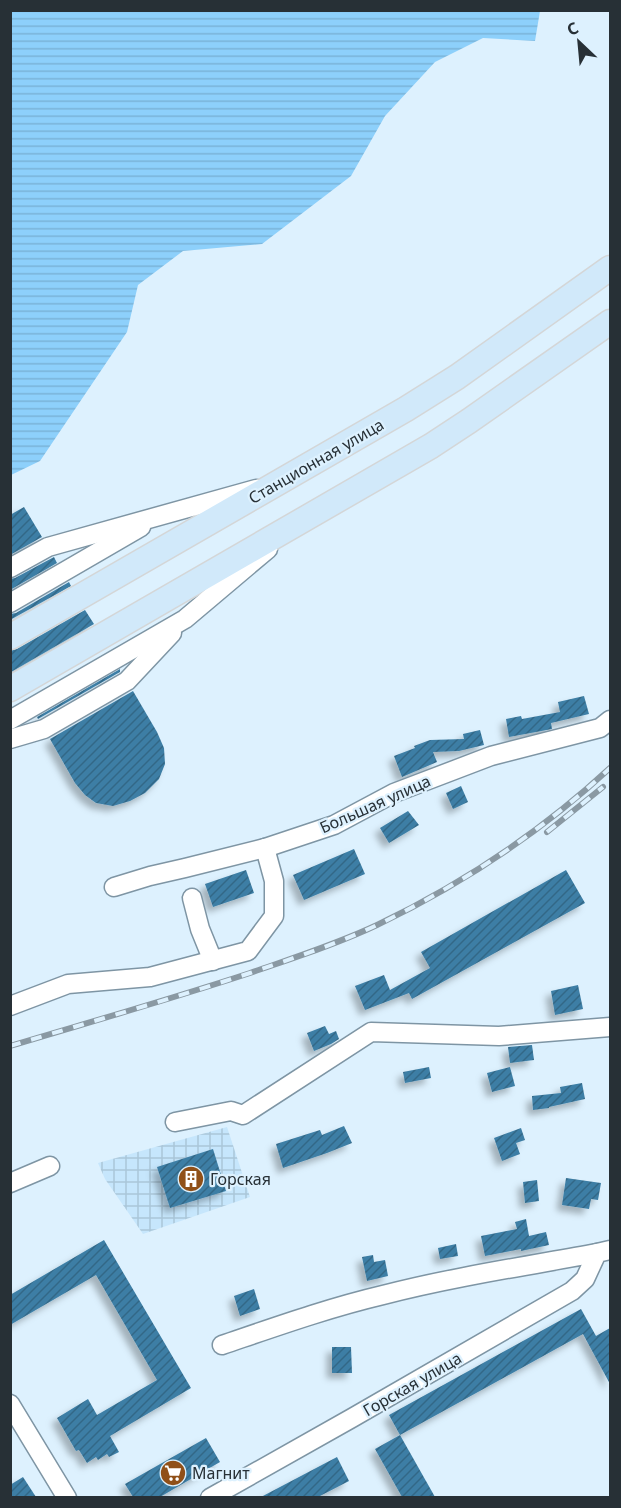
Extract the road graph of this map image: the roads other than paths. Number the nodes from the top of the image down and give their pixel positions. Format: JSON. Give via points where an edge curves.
{"nodes":[{"id":1,"x":610,"y":268,"type":"edge"},
{"id":2,"x":610,"y":322,"type":"edge"},
{"id":3,"x":278,"y":483,"type":"junction"},
{"id":4,"x":163,"y":514,"type":"junction"},
{"id":5,"x":302,"y":520,"type":"junction"},
{"id":6,"x":10,"y":568,"type":"edge"},
{"id":7,"x":10,"y":603,"type":"edge"},
{"id":8,"x":185,"y":619,"type":"junction"},
{"id":9,"x":10,"y":637,"type":"edge"},
{"id":10,"x":10,"y":689,"type":"edge"},
{"id":11,"x":10,"y":720,"type":"edge"},
{"id":12,"x":605,"y":724,"type":"edge"},
{"id":13,"x":10,"y":739,"type":"edge"},
{"id":14,"x":265,"y":848,"type":"junction"},
{"id":15,"x":114,"y":887,"type":"dead end"},
{"id":16,"x":192,"y":898,"type":"dead end"},
{"id":17,"x":213,"y":961,"type":"junction"},
{"id":18,"x":10,"y":1006,"type":"edge"},
{"id":19,"x":610,"y":1027,"type":"edge"},
{"id":20,"x":176,"y":1122,"type":"dead end"},
{"id":21,"x":50,"y":1166,"type":"dead end"},
{"id":22,"x":10,"y":1183,"type":"edge"},
{"id":23,"x":604,"y":1251,"type":"edge"},
{"id":24,"x":222,"y":1346,"type":"dead end"},
{"id":25,"x":10,"y":1404,"type":"edge"},
{"id":26,"x":67,"y":1497,"type":"edge"},
{"id":27,"x":210,"y":1497,"type":"edge"}],
"edges":[{"from":1,"to":3,"type":"main road","name":"Станционная улица","via":[[457,377]]},
{"from":2,"to":5,"type":"main road","via":[[431,446]]},
{"from":3,"to":4,"type":"street"},
{"from":3,"to":9,"type":"main road","name":"Станционная улица"},
{"from":4,"to":6,"type":"street","via":[[48,547]]},
{"from":4,"to":7,"type":"street"},
{"from":5,"to":8,"type":"street"},
{"from":5,"to":10,"type":"main road"},
{"from":8,"to":11,"type":"street"},
{"from":8,"to":13,"type":"street","via":[[127,681],[44,729]]},
{"from":12,"to":14,"type":"street","name":"Большая улица","via":[[491,756],[394,793],[334,825]]},
{"from":14,"to":15,"type":"street","name":"Большая улица"},
{"from":14,"to":17,"type":"street","via":[[274,881],[274,916],[248,951]]},
{"from":16,"to":17,"type":"street"},
{"from":17,"to":18,"type":"street","via":[[150,977],[68,984]]},
{"from":19,"to":20,"type":"street","via":[[499,1036],[371,1032],[243,1114],[231,1111]]},
{"from":21,"to":22,"type":"street"},
{"from":23,"to":24,"type":"street","name":"Горская улица","via":[[382,1295],[302,1317]]},
{"from":23,"to":27,"type":"street","name":"Горская улица","via":[[572,1291]]},
{"from":25,"to":26,"type":"street"}]}
